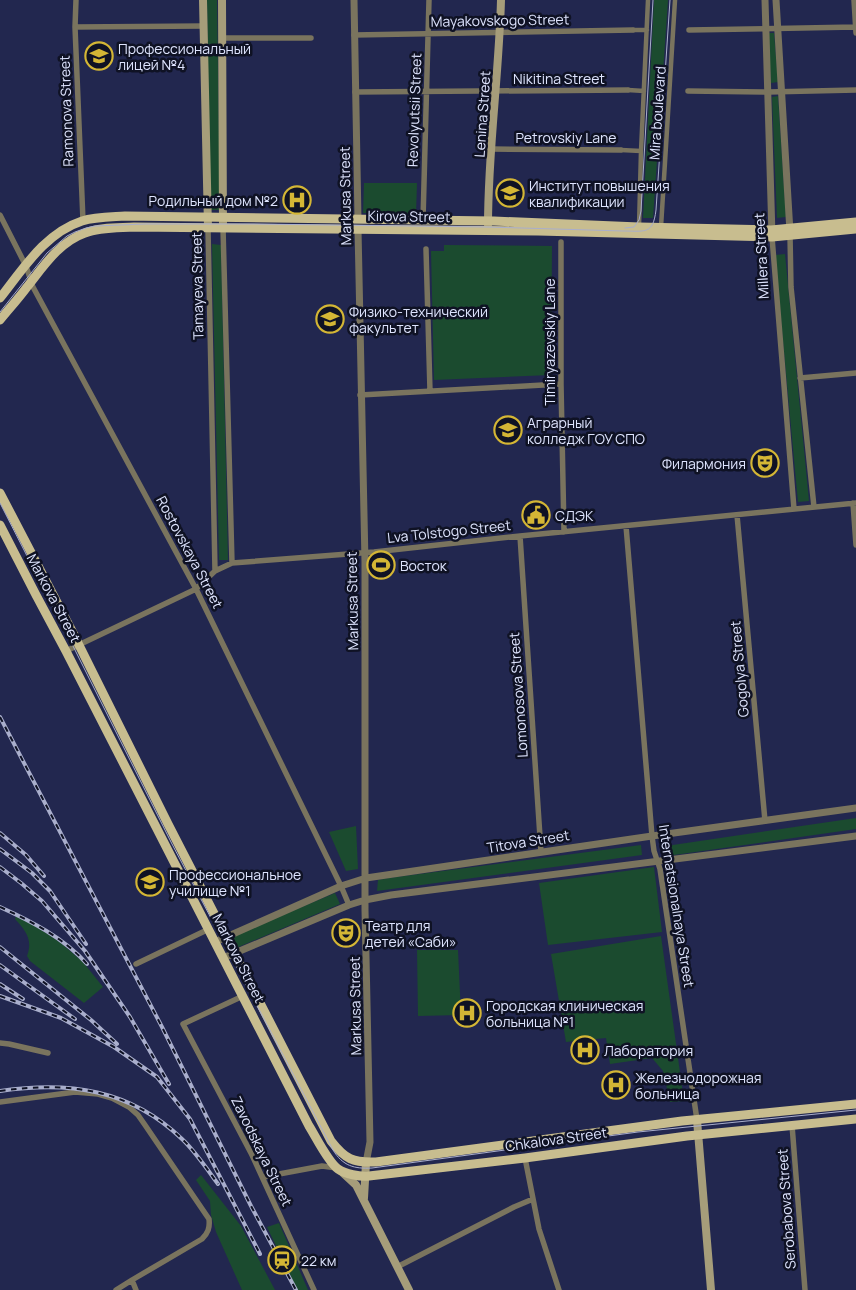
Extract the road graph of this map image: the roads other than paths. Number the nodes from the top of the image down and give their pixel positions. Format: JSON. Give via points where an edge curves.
{"nodes":[{"id":1,"x":76,"y":0,"type":"edge"},
{"id":2,"x":203,"y":0,"type":"edge"},
{"id":3,"x":222,"y":0,"type":"edge"},
{"id":4,"x":354,"y":0,"type":"edge"},
{"id":5,"x":429,"y":0,"type":"edge"},
{"id":6,"x":501,"y":0,"type":"edge"},
{"id":7,"x":648,"y":0,"type":"edge"},
{"id":8,"x":674,"y":0,"type":"edge"},
{"id":9,"x":765,"y":0,"type":"edge"},
{"id":10,"x":776,"y":0,"type":"edge"},
{"id":11,"x":854,"y":0,"type":"edge"},
{"id":12,"x":204,"y":26,"type":"junction"},
{"id":13,"x":75,"y":27,"type":"junction"},
{"id":14,"x":856,"y":27,"type":"edge"},
{"id":15,"x":765,"y":29,"type":"junction"},
{"id":16,"x":778,"y":29,"type":"junction"},
{"id":17,"x":633,"y":30,"type":"joint"},
{"id":18,"x":647,"y":30,"type":"junction"},
{"id":19,"x":690,"y":30,"type":"dead end"},
{"id":20,"x":500,"y":33,"type":"junction"},
{"id":21,"x":856,"y":33,"type":"edge"},
{"id":22,"x":428,"y":34,"type":"junction"},
{"id":23,"x":354,"y":35,"type":"junction"},
{"id":24,"x":222,"y":38,"type":"junction"},
{"id":25,"x":311,"y":38,"type":"dead end"},
{"id":26,"x":628,"y":90,"type":"joint"},
{"id":27,"x":856,"y":90,"type":"edge"},
{"id":28,"x":427,"y":91,"type":"junction"},
{"id":29,"x":495,"y":91,"type":"junction"},
{"id":30,"x":644,"y":91,"type":"junction"},
{"id":31,"x":688,"y":91,"type":"dead end"},
{"id":32,"x":355,"y":92,"type":"junction"},
{"id":33,"x":768,"y":92,"type":"junction"},
{"id":34,"x":781,"y":92,"type":"junction"},
{"id":35,"x":491,"y":149,"type":"junction"},
{"id":36,"x":621,"y":150,"type":"joint"},
{"id":37,"x":641,"y":151,"type":"junction"},
{"id":38,"x":0,"y":215,"type":"edge"},
{"id":39,"x":208,"y":217,"type":"junction"},
{"id":40,"x":222,"y":217,"type":"junction"},
{"id":41,"x":358,"y":219,"type":"junction"},
{"id":42,"x":423,"y":220,"type":"junction"},
{"id":43,"x":83,"y":221,"type":"junction"},
{"id":44,"x":488,"y":221,"type":"junction"},
{"id":45,"x":856,"y":222,"type":"edge"},
{"id":46,"x":639,"y":227,"type":"junction"},
{"id":47,"x":661,"y":227,"type":"junction"},
{"id":48,"x":208,"y":228,"type":"junction"},
{"id":49,"x":222,"y":228,"type":"junction"},
{"id":50,"x":358,"y":229,"type":"junction"},
{"id":51,"x":856,"y":229,"type":"edge"},
{"id":52,"x":488,"y":231,"type":"junction"},
{"id":53,"x":790,"y":232,"type":"junction"},
{"id":54,"x":772,"y":233,"type":"junction"},
{"id":55,"x":561,"y":242,"type":"dead end"},
{"id":56,"x":426,"y":249,"type":"dead end"},
{"id":57,"x":26,"y":266,"type":"junction"},
{"id":58,"x":31,"y":281,"type":"junction"},
{"id":59,"x":0,"y":298,"type":"edge"},
{"id":60,"x":0,"y":320,"type":"edge"},
{"id":61,"x":856,"y":373,"type":"edge"},
{"id":62,"x":800,"y":378,"type":"junction"},
{"id":63,"x":561,"y":384,"type":"junction"},
{"id":64,"x":430,"y":391,"type":"junction"},
{"id":65,"x":360,"y":395,"type":"junction"},
{"id":66,"x":0,"y":493,"type":"edge"},
{"id":67,"x":854,"y":503,"type":"edge"},
{"id":68,"x":814,"y":507,"type":"junction"},
{"id":69,"x":794,"y":509,"type":"junction"},
{"id":70,"x":737,"y":515,"type":"junction"},
{"id":71,"x":0,"y":525,"type":"edge"},
{"id":72,"x":626,"y":526,"type":"junction"},
{"id":73,"x":564,"y":532,"type":"junction"},
{"id":74,"x":520,"y":536,"type":"junction"},
{"id":75,"x":856,"y":545,"type":"edge"},
{"id":76,"x":365,"y":553,"type":"junction"},
{"id":77,"x":232,"y":563,"type":"junction"},
{"id":78,"x":215,"y":572,"type":"junction"},
{"id":79,"x":196,"y":588,"type":"junction"},
{"id":80,"x":79,"y":645,"type":"junction"},
{"id":81,"x":66,"y":652,"type":"junction"},
{"id":82,"x":856,"y":808,"type":"edge"},
{"id":83,"x":766,"y":820,"type":"junction"},
{"id":84,"x":652,"y":836,"type":"junction"},
{"id":85,"x":856,"y":836,"type":"edge"},
{"id":86,"x":541,"y":852,"type":"junction"},
{"id":87,"x":657,"y":862,"type":"junction"},
{"id":88,"x":366,"y":878,"type":"junction"},
{"id":89,"x":341,"y":886,"type":"junction"},
{"id":90,"x":365,"y":900,"type":"junction"},
{"id":91,"x":349,"y":905,"type":"junction"},
{"id":92,"x":208,"y":929,"type":"junction"},
{"id":93,"x":226,"y":937,"type":"junction"},
{"id":94,"x":215,"y":942,"type":"junction"},
{"id":95,"x":234,"y":953,"type":"junction"},
{"id":96,"x":223,"y":958,"type":"junction"},
{"id":97,"x":136,"y":964,"type":"dead end"},
{"id":98,"x":243,"y":996,"type":"junction"},
{"id":99,"x":0,"y":1043,"type":"edge"},
{"id":100,"x":48,"y":1052,"type":"dead end"},
{"id":101,"x":0,"y":1102,"type":"edge"},
{"id":102,"x":856,"y":1104,"type":"edge"},
{"id":103,"x":856,"y":1119,"type":"edge"},
{"id":104,"x":697,"y":1120,"type":"junction"},
{"id":105,"x":792,"y":1125,"type":"junction"},
{"id":106,"x":698,"y":1134,"type":"junction"},
{"id":107,"x":525,"y":1158,"type":"junction"},
{"id":108,"x":366,"y":1163,"type":"junction"},
{"id":109,"x":338,"y":1168,"type":"junction"},
{"id":110,"x":263,"y":1177,"type":"junction"},
{"id":111,"x":365,"y":1177,"type":"junction"},
{"id":112,"x":533,"y":1198,"type":"junction"},
{"id":113,"x":364,"y":1200,"type":"junction"},
{"id":114,"x":396,"y":1267,"type":"junction"},
{"id":115,"x":132,"y":1280,"type":"junction"},
{"id":116,"x":116,"y":1290,"type":"edge"},
{"id":117,"x":136,"y":1290,"type":"edge"},
{"id":118,"x":314,"y":1290,"type":"edge"},
{"id":119,"x":408,"y":1290,"type":"edge"},
{"id":120,"x":559,"y":1290,"type":"edge"},
{"id":121,"x":711,"y":1290,"type":"edge"},
{"id":122,"x":805,"y":1290,"type":"edge"}],
"edges":[{"from":1,"to":13,"type":"street","name":"Ramonova Street"},
{"from":2,"to":12,"type":"main road","name":"Tamayeva Street"},
{"from":3,"to":24,"type":"main road","name":"Tamayeva Street"},
{"from":4,"to":23,"type":"street","name":"Markusa Street"},
{"from":5,"to":22,"type":"street","name":"Revolyutsii Street"},
{"from":6,"to":20,"type":"main road","name":"Lenina Street"},
{"from":7,"to":18,"type":"street","name":"Mira boulevard"},
{"from":8,"to":47,"type":"street","name":"Mira boulevard"},
{"from":9,"to":15,"type":"street","name":"Millera Street"},
{"from":10,"to":16,"type":"street","name":"Millera Street"},
{"from":11,"to":14,"type":"street"},
{"from":12,"to":13,"type":"street"},
{"from":12,"to":39,"type":"main road","name":"Tamayeva Street"},
{"from":13,"to":43,"type":"street","name":"Ramonova Street"},
{"from":14,"to":16,"type":"street"},
{"from":14,"to":21,"type":"street"},
{"from":15,"to":16,"type":"street"},
{"from":15,"to":19,"type":"street"},
{"from":15,"to":33,"type":"street","name":"Millera Street"},
{"from":16,"to":34,"type":"street","name":"Millera Street"},
{"from":17,"to":18,"type":"street","name":"Mayakovskogo Street"},
{"from":17,"to":20,"type":"street","name":"Mayakovskogo Street"},
{"from":18,"to":30,"type":"street","name":"Mira boulevard"},
{"from":20,"to":22,"type":"street","name":"Mayakovskogo Street"},
{"from":20,"to":29,"type":"main road","name":"Lenina Street"},
{"from":22,"to":23,"type":"street","name":"Mayakovskogo Street"},
{"from":22,"to":28,"type":"street","name":"Revolyutsii Street"},
{"from":23,"to":32,"type":"street","name":"Markusa Street"},
{"from":24,"to":25,"type":"street"},
{"from":24,"to":40,"type":"main road","name":"Tamayeva Street"},
{"from":26,"to":29,"type":"street","name":"Nikitina Street"},
{"from":26,"to":30,"type":"street","name":"Nikitina Street"},
{"from":27,"to":34,"type":"street"},
{"from":28,"to":29,"type":"street","name":"Nikitina Street"},
{"from":28,"to":32,"type":"street","name":"Nikitina Street"},
{"from":28,"to":42,"type":"street","name":"Revolyutsii Street"},
{"from":29,"to":35,"type":"main road","name":"Lenina Street"},
{"from":30,"to":37,"type":"street","name":"Mira boulevard"},
{"from":31,"to":33,"type":"street"},
{"from":32,"to":41,"type":"street","name":"Markusa Street"},
{"from":33,"to":34,"type":"street"},
{"from":33,"to":54,"type":"street","name":"Millera Street"},
{"from":34,"to":53,"type":"street","name":"Millera Street"},
{"from":35,"to":36,"type":"street","name":"Petrovskiy Lane"},
{"from":35,"to":44,"type":"main road","name":"Lenina Street"},
{"from":36,"to":37,"type":"street","name":"Petrovskiy Lane"},
{"from":37,"to":46,"type":"street","name":"Mira boulevard"},
{"from":38,"to":57,"type":"street","name":"Rostovskaya Street"},
{"from":39,"to":40,"type":"main road","name":"Kirova Street"},
{"from":39,"to":43,"type":"main road","name":"Kirova Street","via":[[125,216]]},
{"from":39,"to":48,"type":"main road","name":"Tamayeva Street"},
{"from":40,"to":41,"type":"main road","name":"Kirova Street"},
{"from":40,"to":49,"type":"main road","name":"Tamayeva Street"},
{"from":41,"to":42,"type":"main road","name":"Kirova Street"},
{"from":41,"to":50,"type":"main road","name":"Markusa Street"},
{"from":42,"to":44,"type":"main road","name":"Kirova Street"},
{"from":43,"to":57,"type":"main road","name":"Kirova Street","via":[[51,238]]},
{"from":44,"to":46,"type":"main road","name":"Kirova Street"},
{"from":44,"to":52,"type":"main road","name":"Lenina Street"},
{"from":45,"to":53,"type":"main road","name":"Kirova Street"},
{"from":46,"to":47,"type":"main road","name":"Kirova Street"},
{"from":47,"to":54,"type":"main road","name":"Kirova Street"},
{"from":48,"to":49,"type":"main road","name":"Kirova Street"},
{"from":48,"to":58,"type":"main road","name":"Kirova Street","via":[[134,227],[84,233],[57,251]]},
{"from":48,"to":78,"type":"street","name":"Tamayeva Street"},
{"from":49,"to":50,"type":"main road","name":"Kirova Street"},
{"from":49,"to":77,"type":"street","name":"Tamayeva Street"},
{"from":50,"to":52,"type":"main road","name":"Kirova Street"},
{"from":50,"to":65,"type":"street","name":"Markusa Street"},
{"from":51,"to":53,"type":"main road","name":"Kirova Street"},
{"from":52,"to":54,"type":"main road","name":"Kirova Street"},
{"from":53,"to":54,"type":"main road","name":"Kirova Street"},
{"from":53,"to":62,"type":"street","name":"Millera Street","via":[[790,287]]},
{"from":54,"to":69,"type":"street","name":"Millera Street"},
{"from":55,"to":63,"type":"street","name":"Timiryazevskiy Lane"},
{"from":56,"to":64,"type":"street"},
{"from":57,"to":58,"type":"street","name":"Rostovskaya Street"},
{"from":57,"to":59,"type":"main road","name":"Kirova Street"},
{"from":58,"to":60,"type":"main road","name":"Kirova Street"},
{"from":58,"to":79,"type":"street","name":"Rostovskaya Street"},
{"from":61,"to":62,"type":"street"},
{"from":62,"to":68,"type":"street","name":"Millera Street"},
{"from":63,"to":64,"type":"street"},
{"from":63,"to":73,"type":"street","name":"Timiryazevskiy Lane"},
{"from":64,"to":65,"type":"street"},
{"from":65,"to":76,"type":"street","name":"Markusa Street"},
{"from":66,"to":80,"type":"main road","name":"Markova Street"},
{"from":67,"to":68,"type":"street","name":"Lva Tolstogo Street"},
{"from":67,"to":75,"type":"street"},
{"from":68,"to":69,"type":"street","name":"Lva Tolstogo Street"},
{"from":69,"to":70,"type":"street","name":"Lva Tolstogo Street"},
{"from":70,"to":72,"type":"street","name":"Lva Tolstogo Street"},
{"from":70,"to":83,"type":"street","name":"Gogolya Street"},
{"from":71,"to":81,"type":"main road","name":"Markova Street"},
{"from":72,"to":73,"type":"street","name":"Lva Tolstogo Street"},
{"from":72,"to":84,"type":"street","name":"Internatsionalnaya Street"},
{"from":73,"to":74,"type":"street","name":"Lva Tolstogo Street"},
{"from":74,"to":76,"type":"street","name":"Lva Tolstogo Street"},
{"from":74,"to":86,"type":"street","name":"Lomonosova Street"},
{"from":76,"to":77,"type":"street","name":"Lva Tolstogo Street"},
{"from":76,"to":88,"type":"street","name":"Markusa Street"},
{"from":77,"to":78,"type":"street","name":"Lva Tolstogo Street"},
{"from":78,"to":79,"type":"street","name":"Lva Tolstogo Street"},
{"from":79,"to":80,"type":"street","name":"Lva Tolstogo Street"},
{"from":79,"to":89,"type":"street","name":"Rostovskaya Street"},
{"from":80,"to":81,"type":"street","name":"Lva Tolstogo Street"},
{"from":80,"to":93,"type":"main road","name":"Markova Street"},
{"from":81,"to":92,"type":"main road","name":"Markova Street"},
{"from":82,"to":83,"type":"street","name":"Titova Street"},
{"from":83,"to":84,"type":"street","name":"Titova Street"},
{"from":84,"to":86,"type":"street","name":"Titova Street"},
{"from":84,"to":87,"type":"street","name":"Internatsionalnaya Street"},
{"from":85,"to":87,"type":"street"},
{"from":86,"to":88,"type":"street","name":"Titova Street"},
{"from":87,"to":90,"type":"street"},
{"from":87,"to":104,"type":"street","name":"Internatsionalnaya Street"},
{"from":88,"to":89,"type":"street","name":"Titova Street"},
{"from":88,"to":90,"type":"street","name":"Markusa Street"},
{"from":89,"to":91,"type":"street","name":"Rostovskaya Street"},
{"from":89,"to":93,"type":"street","name":"Titova Street"},
{"from":90,"to":91,"type":"street"},
{"from":90,"to":108,"type":"street","name":"Markusa Street","via":[[370,1134]]},
{"from":91,"to":95,"type":"street"},
{"from":92,"to":94,"type":"main road","name":"Markova Street"},
{"from":92,"to":97,"type":"street"},
{"from":93,"to":94,"type":"street","name":"Titova Street"},
{"from":93,"to":95,"type":"main road","name":"Markova Street"},
{"from":94,"to":96,"type":"main road","name":"Markova Street"},
{"from":95,"to":96,"type":"street"},
{"from":95,"to":108,"type":"main road","name":"Markova Street","via":[[331,1141],[343,1156]]},
{"from":96,"to":98,"type":"main road","name":"Markova Street"},
{"from":98,"to":109,"type":"main road","name":"Markova Street","via":[[309,1126]]},
{"from":98,"to":110,"type":"street","name":"Zavodskaya Street","via":[[183,1024]]},
{"from":99,"to":100,"type":"street"},
{"from":101,"to":115,"type":"street","via":[[75,1092],[112,1098],[138,1114],[209,1219],[210,1227],[202,1239]]},
{"from":102,"to":104,"type":"main road","name":"Chkalova Street"},
{"from":103,"to":105,"type":"main road","name":"Chkalova Street"},
{"from":104,"to":106,"type":"main road","name":"Internatsionalnaya Street"},
{"from":104,"to":108,"type":"main road","name":"Chkalova Street"},
{"from":105,"to":106,"type":"main road","name":"Chkalova Street"},
{"from":105,"to":122,"type":"street","name":"Serobabova Street"},
{"from":106,"to":107,"type":"main road","name":"Chkalova Street"},
{"from":106,"to":121,"type":"main road","name":"Internatsionalnaya Street"},
{"from":107,"to":111,"type":"main road","name":"Chkalova Street"},
{"from":107,"to":112,"type":"street"},
{"from":108,"to":111,"type":"main road","name":"Markusa Street"},
{"from":109,"to":110,"type":"street","name":"Chkalova Street","via":[[322,1166]]},
{"from":109,"to":111,"type":"main road","name":"Chkalova Street"},
{"from":109,"to":113,"type":"main road","name":"Markova Street","via":[[356,1185]]},
{"from":110,"to":118,"type":"street","name":"Zavodskaya Street"},
{"from":111,"to":113,"type":"main road","name":"Markusa Street"},
{"from":112,"to":114,"type":"street"},
{"from":112,"to":120,"type":"street","via":[[538,1229]]},
{"from":113,"to":114,"type":"main road","name":"Markova Street"},
{"from":114,"to":119,"type":"main road","name":"Markova Street"},
{"from":115,"to":116,"type":"street"},
{"from":115,"to":117,"type":"street"}]}
